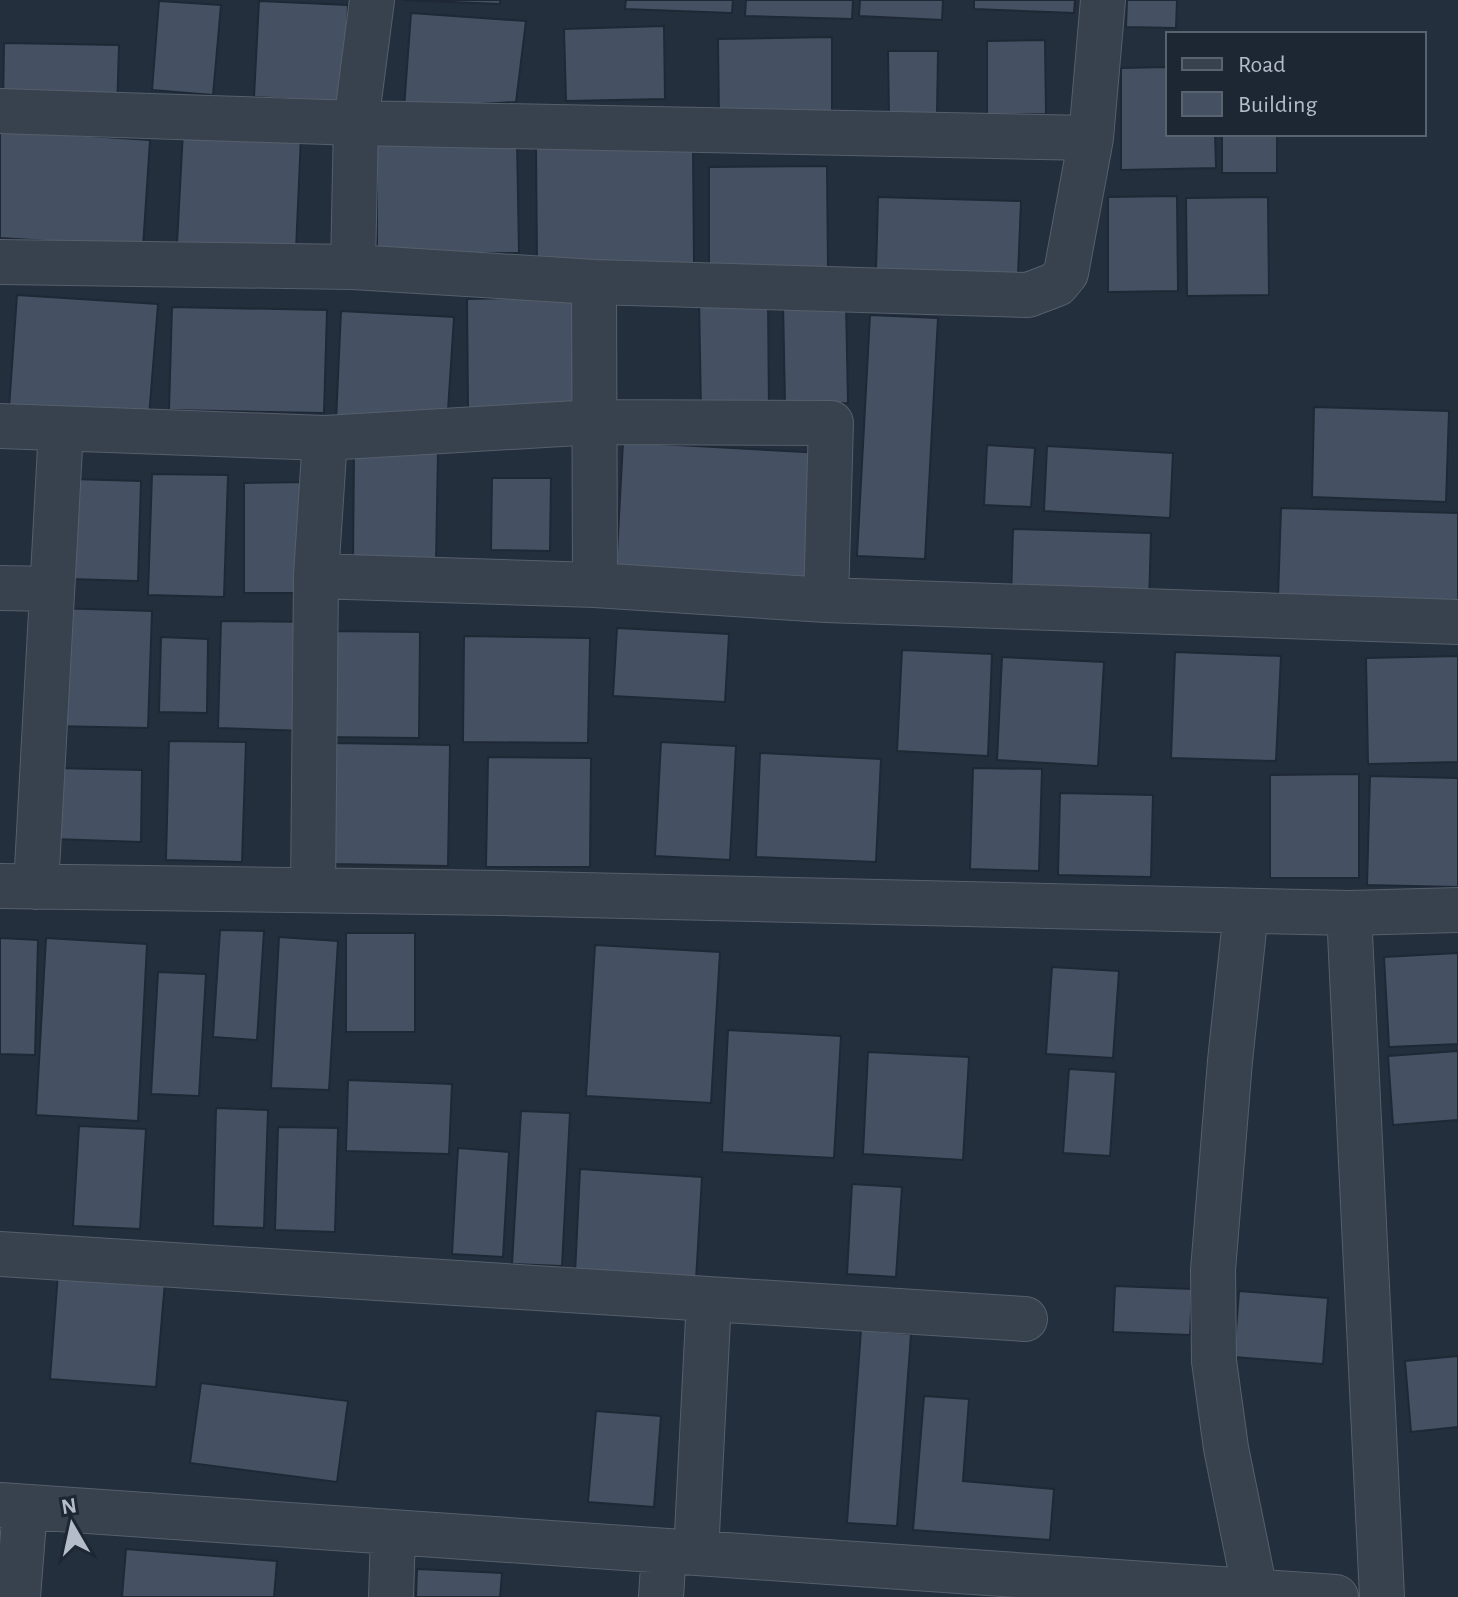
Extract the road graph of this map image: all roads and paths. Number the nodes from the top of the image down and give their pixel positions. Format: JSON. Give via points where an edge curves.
{"nodes":[{"id":1,"x":372,"y":0,"type":"edge"},
{"id":2,"x":1103,"y":0,"type":"edge"},
{"id":3,"x":0,"y":111,"type":"edge"},
{"id":4,"x":356,"y":123,"type":"junction"},
{"id":5,"x":1091,"y":138,"type":"junction"},
{"id":6,"x":0,"y":262,"type":"edge"},
{"id":7,"x":353,"y":267,"type":"junction"},
{"id":8,"x":594,"y":282,"type":"junction"},
{"id":9,"x":595,"y":422,"type":"junction"},
{"id":10,"x":0,"y":426,"type":"edge"},
{"id":11,"x":61,"y":429,"type":"junction"},
{"id":12,"x":325,"y":438,"type":"junction"},
{"id":13,"x":316,"y":576,"type":"junction"},
{"id":14,"x":595,"y":585,"type":"junction"},
{"id":15,"x":0,"y":588,"type":"edge"},
{"id":16,"x":52,"y":589,"type":"junction"},
{"id":17,"x":826,"y":600,"type":"junction"},
{"id":18,"x":1458,"y":622,"type":"edge"},
{"id":19,"x":18,"y":886,"type":"edge"},
{"id":20,"x":313,"y":890,"type":"junction"},
{"id":21,"x":1458,"y":910,"type":"edge"},
{"id":22,"x":1246,"y":911,"type":"junction"},
{"id":23,"x":1349,"y":913,"type":"junction"},
{"id":24,"x":0,"y":1254,"type":"edge"},
{"id":25,"x":709,"y":1299,"type":"junction"},
{"id":26,"x":1025,"y":1319,"type":"dead end"},
{"id":27,"x":12,"y":1507,"type":"edge"},
{"id":28,"x":393,"y":1533,"type":"junction"},
{"id":29,"x":680,"y":1552,"type":"junction"},
{"id":30,"x":917,"y":1583,"type":"edge"},
{"id":31,"x":1255,"y":1591,"type":"junction"},
{"id":32,"x":1189,"y":1592,"type":"edge"},
{"id":33,"x":18,"y":1597,"type":"edge"},
{"id":34,"x":391,"y":1597,"type":"edge"},
{"id":35,"x":661,"y":1597,"type":"edge"},
{"id":36,"x":1336,"y":1597,"type":"edge"},
{"id":37,"x":1382,"y":1597,"type":"edge"}],
"edges":[{"from":1,"to":4,"type":"street"},
{"from":2,"to":5,"type":"street"},
{"from":3,"to":4,"type":"street"},
{"from":4,"to":5,"type":"street"},
{"from":4,"to":7,"type":"street"},
{"from":5,"to":8,"type":"street","via":[[1066,273],[1057,284],[1028,295]]},
{"from":6,"to":7,"type":"street"},
{"from":7,"to":8,"type":"street"},
{"from":8,"to":9,"type":"street"},
{"from":9,"to":12,"type":"street"},
{"from":9,"to":14,"type":"street"},
{"from":9,"to":17,"type":"street","via":[[831,423]]},
{"from":10,"to":11,"type":"street"},
{"from":11,"to":12,"type":"street"},
{"from":11,"to":16,"type":"street"},
{"from":12,"to":13,"type":"street"},
{"from":13,"to":14,"type":"street"},
{"from":13,"to":20,"type":"street"},
{"from":14,"to":17,"type":"street"},
{"from":15,"to":16,"type":"street"},
{"from":16,"to":19,"type":"street"},
{"from":17,"to":18,"type":"street"},
{"from":19,"to":20,"type":"street"},
{"from":20,"to":22,"type":"street"},
{"from":21,"to":23,"type":"street"},
{"from":22,"to":23,"type":"street"},
{"from":22,"to":31,"type":"street","via":[[1213,1270],[1213,1330],[1226,1448]]},
{"from":23,"to":37,"type":"street"},
{"from":24,"to":25,"type":"street"},
{"from":25,"to":26,"type":"street"},
{"from":25,"to":29,"type":"street"},
{"from":27,"to":28,"type":"street"},
{"from":27,"to":33,"type":"street"},
{"from":28,"to":29,"type":"street"},
{"from":28,"to":34,"type":"street"},
{"from":29,"to":30,"type":"street"},
{"from":29,"to":35,"type":"street"},
{"from":30,"to":32,"type":"street"},
{"from":31,"to":32,"type":"street"},
{"from":31,"to":36,"type":"street"}]}
